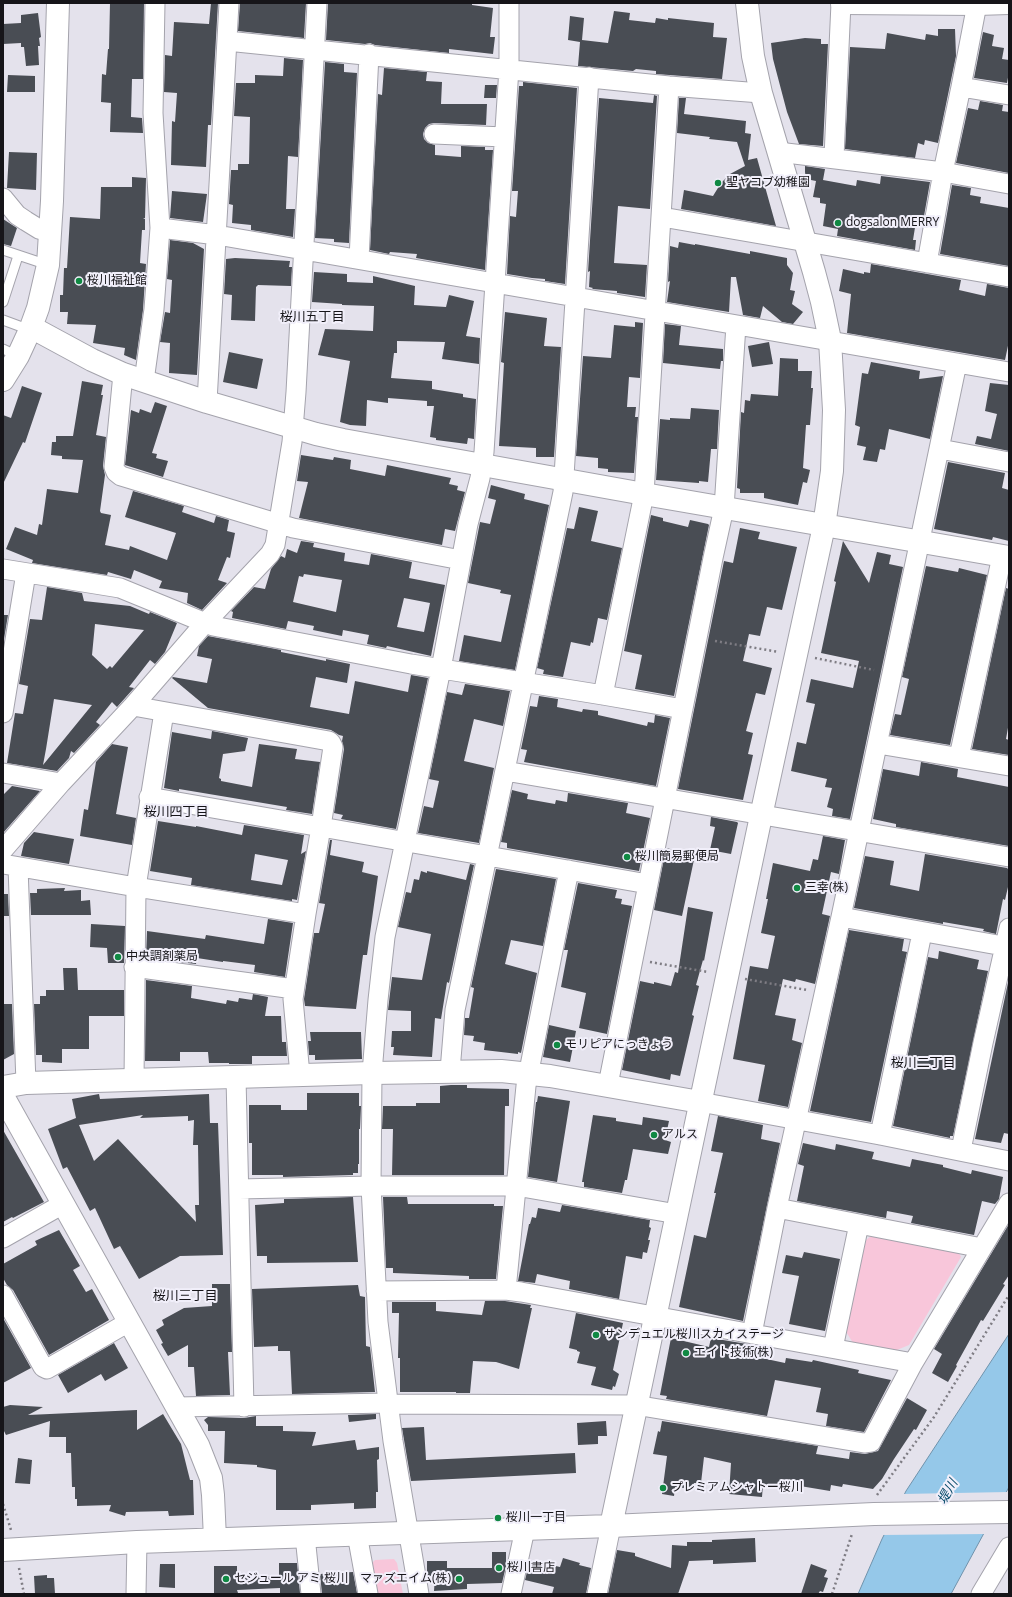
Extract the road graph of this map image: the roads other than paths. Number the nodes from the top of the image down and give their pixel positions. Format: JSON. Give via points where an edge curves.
{"nodes":[{"id":1,"x":58,"y":3,"type":"edge"},
{"id":2,"x":155,"y":3,"type":"edge"},
{"id":3,"x":229,"y":3,"type":"edge"},
{"id":4,"x":316,"y":3,"type":"edge"},
{"id":5,"x":509,"y":3,"type":"edge"},
{"id":6,"x":747,"y":3,"type":"edge"},
{"id":7,"x":842,"y":3,"type":"edge"},
{"id":8,"x":1009,"y":3,"type":"edge"},
{"id":9,"x":977,"y":4,"type":"junction"},
{"id":10,"x":227,"y":41,"type":"junction"},
{"id":11,"x":314,"y":49,"type":"junction"},
{"id":12,"x":369,"y":54,"type":"junction"},
{"id":13,"x":509,"y":68,"type":"junction"},
{"id":14,"x":589,"y":77,"type":"junction"},
{"id":15,"x":669,"y":86,"type":"junction"},
{"id":16,"x":961,"y":87,"type":"junction"},
{"id":17,"x":761,"y":93,"type":"junction"},
{"id":18,"x":1009,"y":95,"type":"edge"},
{"id":19,"x":434,"y":134,"type":"dead end"},
{"id":20,"x":504,"y":137,"type":"junction"},
{"id":21,"x":778,"y":152,"type":"junction"},
{"id":22,"x":834,"y":157,"type":"junction"},
{"id":23,"x":943,"y":172,"type":"junction"},
{"id":24,"x":1009,"y":184,"type":"edge"},
{"id":25,"x":3,"y":198,"type":"edge"},
{"id":26,"x":662,"y":217,"type":"junction"},
{"id":27,"x":160,"y":228,"type":"junction"},
{"id":28,"x":50,"y":232,"type":"junction"},
{"id":29,"x":217,"y":235,"type":"junction"},
{"id":30,"x":805,"y":242,"type":"junction"},
{"id":31,"x":3,"y":250,"type":"edge"},
{"id":32,"x":304,"y":251,"type":"junction"},
{"id":33,"x":18,"y":256,"type":"junction"},
{"id":34,"x":359,"y":259,"type":"junction"},
{"id":35,"x":926,"y":263,"type":"junction"},
{"id":36,"x":48,"y":266,"type":"junction"},
{"id":37,"x":1009,"y":277,"type":"edge"},
{"id":38,"x":495,"y":284,"type":"junction"},
{"id":39,"x":576,"y":298,"type":"junction"},
{"id":40,"x":3,"y":302,"type":"edge"},
{"id":41,"x":655,"y":312,"type":"junction"},
{"id":42,"x":3,"y":320,"type":"edge"},
{"id":43,"x":736,"y":325,"type":"junction"},
{"id":44,"x":31,"y":328,"type":"junction"},
{"id":45,"x":830,"y":340,"type":"junction"},
{"id":46,"x":10,"y":352,"type":"edge"},
{"id":47,"x":957,"y":363,"type":"junction"},
{"id":48,"x":1009,"y":372,"type":"edge"},
{"id":49,"x":123,"y":374,"type":"junction"},
{"id":50,"x":3,"y":380,"type":"edge"},
{"id":51,"x":144,"y":381,"type":"junction"},
{"id":52,"x":207,"y":402,"type":"junction"},
{"id":53,"x":293,"y":428,"type":"junction"},
{"id":54,"x":940,"y":449,"type":"junction"},
{"id":55,"x":1009,"y":462,"type":"edge"},
{"id":56,"x":482,"y":465,"type":"junction"},
{"id":57,"x":564,"y":480,"type":"junction"},
{"id":58,"x":644,"y":494,"type":"junction"},
{"id":59,"x":724,"y":508,"type":"junction"},
{"id":60,"x":279,"y":524,"type":"junction"},
{"id":61,"x":824,"y":526,"type":"junction"},
{"id":62,"x":920,"y":542,"type":"junction"},
{"id":63,"x":1006,"y":557,"type":"edge"},
{"id":64,"x":461,"y":560,"type":"junction"},
{"id":65,"x":3,"y":569,"type":"edge"},
{"id":66,"x":26,"y":573,"type":"junction"},
{"id":67,"x":205,"y":623,"type":"junction"},
{"id":68,"x":440,"y":669,"type":"junction"},
{"id":69,"x":524,"y":682,"type":"junction"},
{"id":70,"x":603,"y":695,"type":"junction"},
{"id":71,"x":133,"y":706,"type":"junction"},
{"id":72,"x":683,"y":710,"type":"junction"},
{"id":73,"x":164,"y":712,"type":"junction"},
{"id":74,"x":3,"y":713,"type":"edge"},
{"id":75,"x":878,"y":744,"type":"junction"},
{"id":76,"x":959,"y":757,"type":"junction"},
{"id":77,"x":1009,"y":766,"type":"edge"},
{"id":78,"x":505,"y":771,"type":"junction"},
{"id":79,"x":3,"y":773,"type":"edge"},
{"id":80,"x":61,"y":783,"type":"junction"},
{"id":81,"x":149,"y":797,"type":"junction"},
{"id":82,"x":666,"y":799,"type":"junction"},
{"id":83,"x":761,"y":816,"type":"junction"},
{"id":84,"x":321,"y":827,"type":"junction"},
{"id":85,"x":859,"y":832,"type":"junction"},
{"id":86,"x":406,"y":842,"type":"junction"},
{"id":87,"x":3,"y":850,"type":"edge"},
{"id":88,"x":487,"y":856,"type":"junction"},
{"id":89,"x":1009,"y":857,"type":"edge"},
{"id":90,"x":10,"y":865,"type":"edge"},
{"id":91,"x":569,"y":870,"type":"junction"},
{"id":92,"x":648,"y":884,"type":"junction"},
{"id":93,"x":136,"y":888,"type":"junction"},
{"id":94,"x":306,"y":914,"type":"junction"},
{"id":95,"x":841,"y":917,"type":"junction"},
{"id":96,"x":1009,"y":928,"type":"edge"},
{"id":97,"x":922,"y":933,"type":"junction"},
{"id":98,"x":1007,"y":947,"type":"edge"},
{"id":99,"x":134,"y":967,"type":"junction"},
{"id":100,"x":294,"y":989,"type":"junction"},
{"id":101,"x":450,"y":1071,"type":"junction"},
{"id":102,"x":372,"y":1073,"type":"junction"},
{"id":103,"x":528,"y":1073,"type":"junction"},
{"id":104,"x":300,"y":1075,"type":"junction"},
{"id":105,"x":236,"y":1078,"type":"junction"},
{"id":106,"x":134,"y":1080,"type":"junction"},
{"id":107,"x":26,"y":1083,"type":"junction"},
{"id":108,"x":608,"y":1085,"type":"junction"},
{"id":109,"x":3,"y":1087,"type":"edge"},
{"id":110,"x":3,"y":1096,"type":"edge"},
{"id":111,"x":700,"y":1102,"type":"junction"},
{"id":112,"x":796,"y":1120,"type":"junction"},
{"id":113,"x":880,"y":1135,"type":"junction"},
{"id":114,"x":961,"y":1150,"type":"junction"},
{"id":115,"x":1009,"y":1161,"type":"edge"},
{"id":116,"x":371,"y":1186,"type":"junction"},
{"id":117,"x":516,"y":1186,"type":"junction"},
{"id":118,"x":239,"y":1189,"type":"junction"},
{"id":119,"x":1009,"y":1203,"type":"edge"},
{"id":120,"x":63,"y":1204,"type":"junction"},
{"id":121,"x":777,"y":1208,"type":"junction"},
{"id":122,"x":677,"y":1214,"type":"junction"},
{"id":123,"x":859,"y":1224,"type":"junction"},
{"id":124,"x":3,"y":1238,"type":"edge"},
{"id":125,"x":982,"y":1248,"type":"junction"},
{"id":126,"x":506,"y":1290,"type":"junction"},
{"id":127,"x":376,"y":1291,"type":"junction"},
{"id":128,"x":3,"y":1296,"type":"edge"},
{"id":129,"x":655,"y":1317,"type":"junction"},
{"id":130,"x":130,"y":1322,"type":"junction"},
{"id":131,"x":752,"y":1334,"type":"junction"},
{"id":132,"x":833,"y":1348,"type":"junction"},
{"id":133,"x":913,"y":1363,"type":"junction"},
{"id":134,"x":388,"y":1403,"type":"junction"},
{"id":135,"x":636,"y":1405,"type":"junction"},
{"id":136,"x":244,"y":1406,"type":"junction"},
{"id":137,"x":177,"y":1408,"type":"junction"},
{"id":138,"x":1009,"y":1512,"type":"edge"},
{"id":139,"x":611,"y":1526,"type":"junction"},
{"id":140,"x":525,"y":1529,"type":"junction"},
{"id":141,"x":407,"y":1532,"type":"junction"},
{"id":142,"x":357,"y":1534,"type":"junction"},
{"id":143,"x":305,"y":1536,"type":"junction"},
{"id":144,"x":215,"y":1539,"type":"junction"},
{"id":145,"x":137,"y":1542,"type":"junction"},
{"id":146,"x":1009,"y":1547,"type":"edge"},
{"id":147,"x":9,"y":1549,"type":"edge"},
{"id":148,"x":136,"y":1594,"type":"edge"},
{"id":149,"x":311,"y":1594,"type":"edge"},
{"id":150,"x":368,"y":1594,"type":"edge"},
{"id":151,"x":419,"y":1594,"type":"edge"},
{"id":152,"x":511,"y":1594,"type":"edge"},
{"id":153,"x":597,"y":1594,"type":"edge"},
{"id":154,"x":981,"y":1594,"type":"edge"}],
"edges":[{"from":1,"to":28,"type":"street"},
{"from":2,"to":27,"type":"street","via":[[154,143]]},
{"from":3,"to":10,"type":"street"},
{"from":4,"to":11,"type":"street"},
{"from":5,"to":13,"type":"street"},
{"from":6,"to":17,"type":"street","via":[[753,56]]},
{"from":7,"to":9,"type":"street"},
{"from":7,"to":22,"type":"street"},
{"from":8,"to":9,"type":"street"},
{"from":9,"to":16,"type":"street"},
{"from":10,"to":11,"type":"street"},
{"from":10,"to":29,"type":"street"},
{"from":11,"to":12,"type":"street"},
{"from":11,"to":32,"type":"street"},
{"from":12,"to":13,"type":"street"},
{"from":12,"to":34,"type":"street"},
{"from":13,"to":14,"type":"street"},
{"from":13,"to":20,"type":"street"},
{"from":14,"to":15,"type":"street"},
{"from":14,"to":39,"type":"street"},
{"from":15,"to":17,"type":"street"},
{"from":15,"to":26,"type":"street"},
{"from":16,"to":18,"type":"street"},
{"from":16,"to":23,"type":"street"},
{"from":17,"to":21,"type":"street"},
{"from":19,"to":20,"type":"street"},
{"from":20,"to":38,"type":"street"},
{"from":21,"to":22,"type":"street"},
{"from":21,"to":30,"type":"street"},
{"from":22,"to":23,"type":"street"},
{"from":23,"to":24,"type":"street"},
{"from":23,"to":35,"type":"street"},
{"from":25,"to":28,"type":"street","via":[[26,222]]},
{"from":26,"to":30,"type":"street"},
{"from":26,"to":41,"type":"street"},
{"from":27,"to":29,"type":"street"},
{"from":27,"to":51,"type":"street","via":[[154,309]]},
{"from":28,"to":36,"type":"street"},
{"from":29,"to":32,"type":"street"},
{"from":29,"to":52,"type":"street"},
{"from":30,"to":35,"type":"street"},
{"from":30,"to":45,"type":"street"},
{"from":31,"to":33,"type":"lane"},
{"from":32,"to":34,"type":"street"},
{"from":32,"to":53,"type":"street"},
{"from":33,"to":36,"type":"lane"},
{"from":33,"to":40,"type":"lane"},
{"from":34,"to":38,"type":"street"},
{"from":35,"to":37,"type":"street"},
{"from":36,"to":44,"type":"street"},
{"from":38,"to":39,"type":"street"},
{"from":38,"to":56,"type":"street"},
{"from":39,"to":41,"type":"street"},
{"from":39,"to":57,"type":"street"},
{"from":41,"to":43,"type":"street"},
{"from":41,"to":58,"type":"street"},
{"from":42,"to":44,"type":"lane"},
{"from":43,"to":45,"type":"street"},
{"from":43,"to":59,"type":"street"},
{"from":44,"to":46,"type":"street"},
{"from":44,"to":49,"type":"street"},
{"from":45,"to":47,"type":"street"},
{"from":45,"to":61,"type":"street","via":[[834,438]]},
{"from":46,"to":50,"type":"street"},
{"from":47,"to":48,"type":"street"},
{"from":47,"to":54,"type":"street"},
{"from":49,"to":51,"type":"street"},
{"from":49,"to":60,"type":"street","via":[[114,460],[116,472],[121,476]]},
{"from":51,"to":52,"type":"street"},
{"from":52,"to":53,"type":"street"},
{"from":53,"to":56,"type":"street","via":[[343,440]]},
{"from":53,"to":60,"type":"street"},
{"from":54,"to":55,"type":"street"},
{"from":54,"to":62,"type":"street"},
{"from":56,"to":57,"type":"street"},
{"from":56,"to":64,"type":"street"},
{"from":57,"to":58,"type":"street"},
{"from":57,"to":69,"type":"street"},
{"from":58,"to":59,"type":"street"},
{"from":58,"to":70,"type":"street"},
{"from":59,"to":61,"type":"street"},
{"from":59,"to":72,"type":"street"},
{"from":60,"to":64,"type":"street"},
{"from":60,"to":67,"type":"street","via":[[274,549]]},
{"from":61,"to":62,"type":"street"},
{"from":61,"to":83,"type":"street"},
{"from":62,"to":63,"type":"street"},
{"from":62,"to":75,"type":"street"},
{"from":63,"to":76,"type":"street"},
{"from":64,"to":68,"type":"street"},
{"from":65,"to":66,"type":"street"},
{"from":66,"to":67,"type":"street","via":[[120,588]]},
{"from":66,"to":74,"type":"street"},
{"from":67,"to":68,"type":"street"},
{"from":67,"to":71,"type":"street"},
{"from":68,"to":69,"type":"street"},
{"from":68,"to":86,"type":"street"},
{"from":69,"to":70,"type":"street"},
{"from":69,"to":78,"type":"street"},
{"from":70,"to":72,"type":"street"},
{"from":71,"to":73,"type":"street"},
{"from":71,"to":80,"type":"street"},
{"from":72,"to":82,"type":"street"},
{"from":73,"to":81,"type":"street"},
{"from":73,"to":84,"type":"street","via":[[328,741],[333,747]]},
{"from":75,"to":76,"type":"street"},
{"from":75,"to":85,"type":"street"},
{"from":76,"to":77,"type":"street"},
{"from":78,"to":82,"type":"street"},
{"from":78,"to":88,"type":"street"},
{"from":79,"to":80,"type":"street"},
{"from":80,"to":87,"type":"street"},
{"from":81,"to":84,"type":"street"},
{"from":81,"to":93,"type":"street"},
{"from":82,"to":83,"type":"street"},
{"from":82,"to":92,"type":"street"},
{"from":83,"to":85,"type":"street"},
{"from":83,"to":111,"type":"street"},
{"from":84,"to":86,"type":"street"},
{"from":84,"to":94,"type":"street"},
{"from":85,"to":89,"type":"street"},
{"from":85,"to":95,"type":"street"},
{"from":86,"to":88,"type":"street"},
{"from":86,"to":102,"type":"street","via":[[384,943]]},
{"from":88,"to":91,"type":"street"},
{"from":88,"to":101,"type":"street","via":[[455,1010]]},
{"from":90,"to":93,"type":"street"},
{"from":90,"to":107,"type":"street"},
{"from":91,"to":92,"type":"street"},
{"from":91,"to":103,"type":"street"},
{"from":92,"to":108,"type":"street"},
{"from":93,"to":94,"type":"street"},
{"from":93,"to":99,"type":"street"},
{"from":94,"to":100,"type":"street"},
{"from":95,"to":97,"type":"street"},
{"from":95,"to":112,"type":"street"},
{"from":96,"to":98,"type":"street"},
{"from":97,"to":98,"type":"street"},
{"from":97,"to":113,"type":"street"},
{"from":98,"to":114,"type":"street","via":[[983,1043]]},
{"from":99,"to":100,"type":"street"},
{"from":99,"to":106,"type":"street"},
{"from":100,"to":104,"type":"street","via":[[293,1008]]},
{"from":101,"to":102,"type":"street"},
{"from":101,"to":103,"type":"street"},
{"from":102,"to":104,"type":"street"},
{"from":102,"to":116,"type":"street"},
{"from":103,"to":108,"type":"street"},
{"from":103,"to":117,"type":"street"},
{"from":104,"to":105,"type":"street"},
{"from":105,"to":106,"type":"street"},
{"from":105,"to":118,"type":"street"},
{"from":106,"to":107,"type":"street"},
{"from":107,"to":109,"type":"street"},
{"from":108,"to":111,"type":"street"},
{"from":110,"to":120,"type":"street"},
{"from":111,"to":112,"type":"street"},
{"from":111,"to":122,"type":"street"},
{"from":112,"to":113,"type":"street"},
{"from":112,"to":121,"type":"street"},
{"from":113,"to":114,"type":"street"},
{"from":114,"to":115,"type":"street"},
{"from":116,"to":117,"type":"street"},
{"from":116,"to":118,"type":"street"},
{"from":116,"to":127,"type":"street"},
{"from":117,"to":122,"type":"street"},
{"from":117,"to":126,"type":"street"},
{"from":118,"to":136,"type":"street"},
{"from":119,"to":125,"type":"street"},
{"from":120,"to":124,"type":"street"},
{"from":120,"to":130,"type":"street"},
{"from":121,"to":123,"type":"street"},
{"from":121,"to":131,"type":"street"},
{"from":122,"to":129,"type":"street"},
{"from":123,"to":125,"type":"street"},
{"from":123,"to":132,"type":"street"},
{"from":125,"to":133,"type":"street"},
{"from":126,"to":127,"type":"street"},
{"from":126,"to":129,"type":"street","via":[[590,1303]]},
{"from":127,"to":134,"type":"street"},
{"from":128,"to":130,"type":"street","via":[[43,1367],[47,1369]]},
{"from":129,"to":131,"type":"street"},
{"from":129,"to":135,"type":"street"},
{"from":130,"to":137,"type":"street"},
{"from":131,"to":132,"type":"street"},
{"from":132,"to":133,"type":"street"},
{"from":133,"to":135,"type":"street","via":[[871,1442],[864,1443]]},
{"from":134,"to":135,"type":"street"},
{"from":134,"to":136,"type":"street"},
{"from":134,"to":141,"type":"street"},
{"from":135,"to":139,"type":"street"},
{"from":136,"to":137,"type":"street"},
{"from":137,"to":144,"type":"street","via":[[198,1445],[210,1478]]},
{"from":138,"to":139,"type":"street","via":[[870,1509]]},
{"from":139,"to":140,"type":"street"},
{"from":139,"to":153,"type":"street"},
{"from":140,"to":141,"type":"street"},
{"from":140,"to":152,"type":"street"},
{"from":141,"to":142,"type":"street"},
{"from":141,"to":151,"type":"street"},
{"from":142,"to":143,"type":"street"},
{"from":142,"to":150,"type":"street"},
{"from":143,"to":144,"type":"street"},
{"from":143,"to":149,"type":"street"},
{"from":144,"to":145,"type":"street"},
{"from":145,"to":147,"type":"street"},
{"from":145,"to":148,"type":"street"},
{"from":146,"to":154,"type":"street"}]}
